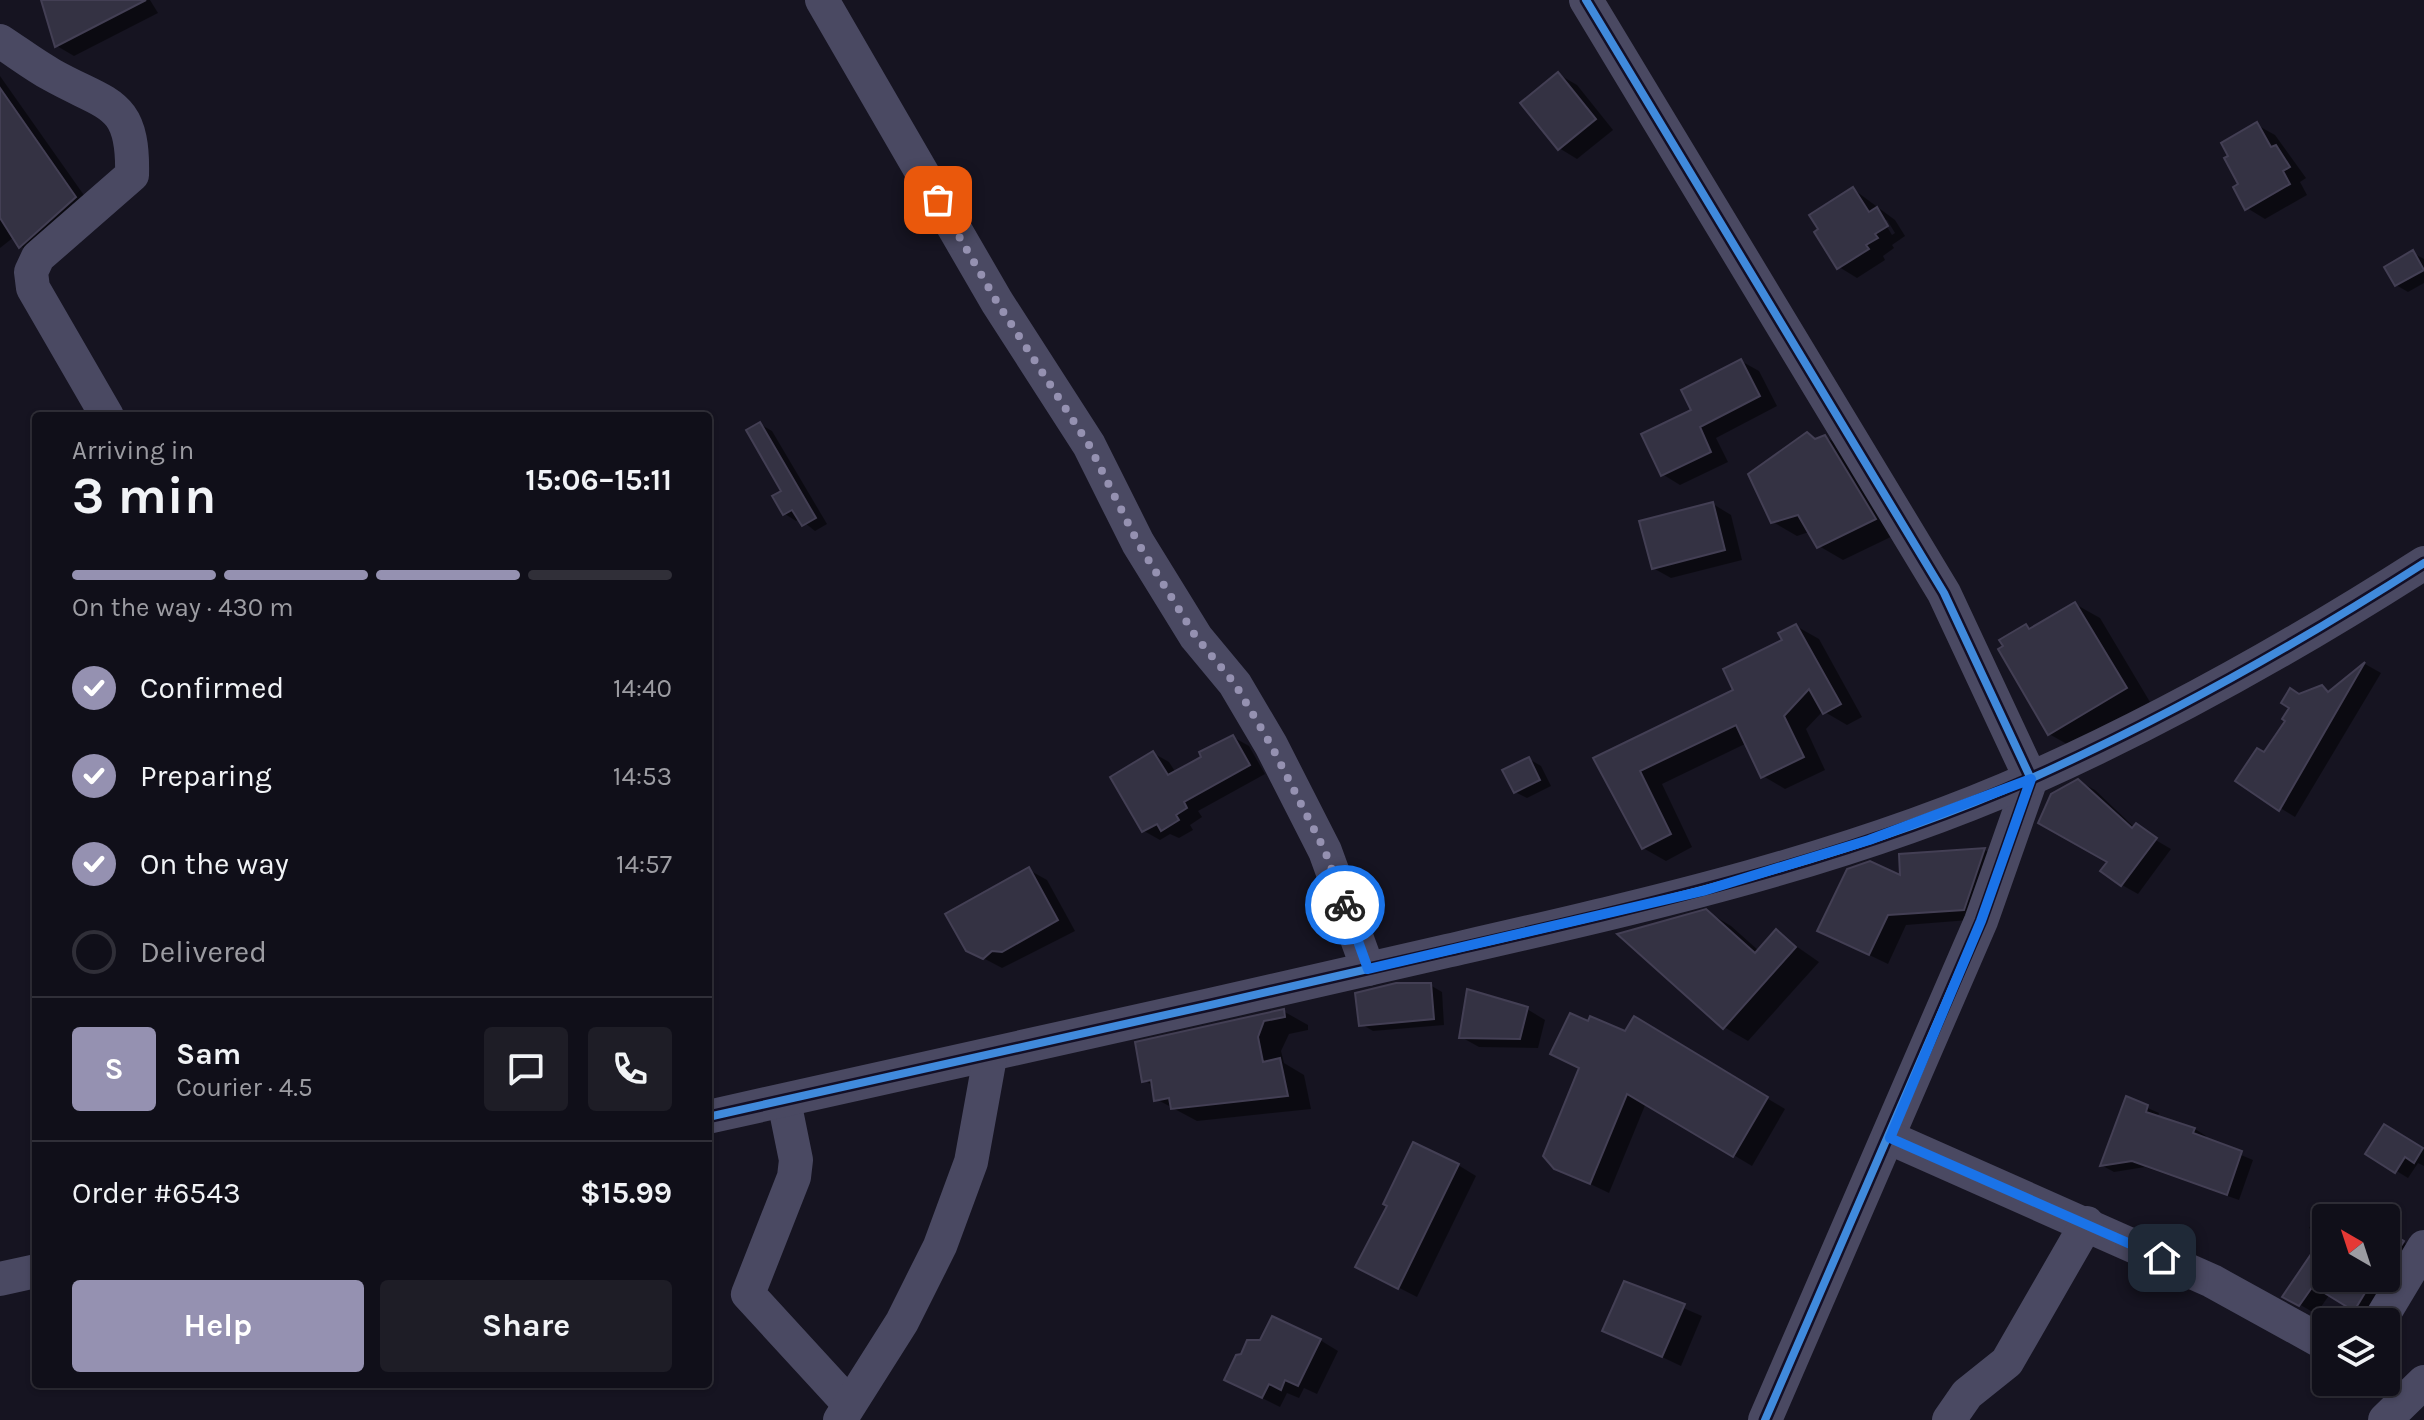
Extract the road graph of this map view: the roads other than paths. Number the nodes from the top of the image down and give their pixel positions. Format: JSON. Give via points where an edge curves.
{"nodes":[{"id":1,"x":822,"y":0,"type":"edge"},
{"id":2,"x":1586,"y":0,"type":"edge"},
{"id":3,"x":0,"y":41,"type":"edge"},
{"id":4,"x":105,"y":412,"type":"edge"},
{"id":5,"x":2424,"y":563,"type":"edge"},
{"id":6,"x":2031,"y":779,"type":"junction"},
{"id":7,"x":1368,"y":969,"type":"junction"},
{"id":8,"x":990,"y":1057,"type":"junction"},
{"id":9,"x":784,"y":1101,"type":"junction"},
{"id":10,"x":712,"y":1116,"type":"edge"},
{"id":11,"x":1890,"y":1138,"type":"junction"},
{"id":12,"x":2087,"y":1223,"type":"junction"},
{"id":13,"x":2424,"y":1247,"type":"edge"},
{"id":14,"x":32,"y":1272,"type":"edge"},
{"id":15,"x":0,"y":1279,"type":"edge"},
{"id":16,"x":2387,"y":1308,"type":"edge"},
{"id":17,"x":2312,"y":1336,"type":"edge"},
{"id":18,"x":2424,"y":1382,"type":"edge"},
{"id":19,"x":844,"y":1412,"type":"edge"},
{"id":20,"x":1765,"y":1420,"type":"edge"},
{"id":21,"x":1949,"y":1420,"type":"edge"},
{"id":22,"x":2385,"y":1420,"type":"edge"}],
"edges":[{"from":1,"to":7,"type":"street","via":[[997,302],[1089,445],[1138,543],[1271,745],[1325,851]]},
{"from":2,"to":6,"type":"street","via":[[1944,593]]},
{"from":3,"to":4,"type":"street","via":[[112,105],[132,140],[132,175],[38,257],[31,272],[33,288]]},
{"from":5,"to":6,"type":"street","via":[[2222,683]]},
{"from":6,"to":7,"type":"street","via":[[1869,840],[1717,887]]},
{"from":6,"to":11,"type":"street","via":[[1981,921]]},
{"from":7,"to":8,"type":"street"},
{"from":8,"to":9,"type":"street"},
{"from":8,"to":19,"type":"street","via":[[971,1162],[940,1246],[902,1322]]},
{"from":9,"to":10,"type":"street"},
{"from":9,"to":19,"type":"street","via":[[796,1160],[794,1177],[748,1294]]},
{"from":11,"to":12,"type":"street"},
{"from":11,"to":20,"type":"street"},
{"from":12,"to":17,"type":"street","via":[[2212,1281]]},
{"from":12,"to":21,"type":"street","via":[[2007,1362],[1967,1394]]},
{"from":13,"to":16,"type":"street"},
{"from":14,"to":15,"type":"street"},
{"from":18,"to":22,"type":"street"}]}
